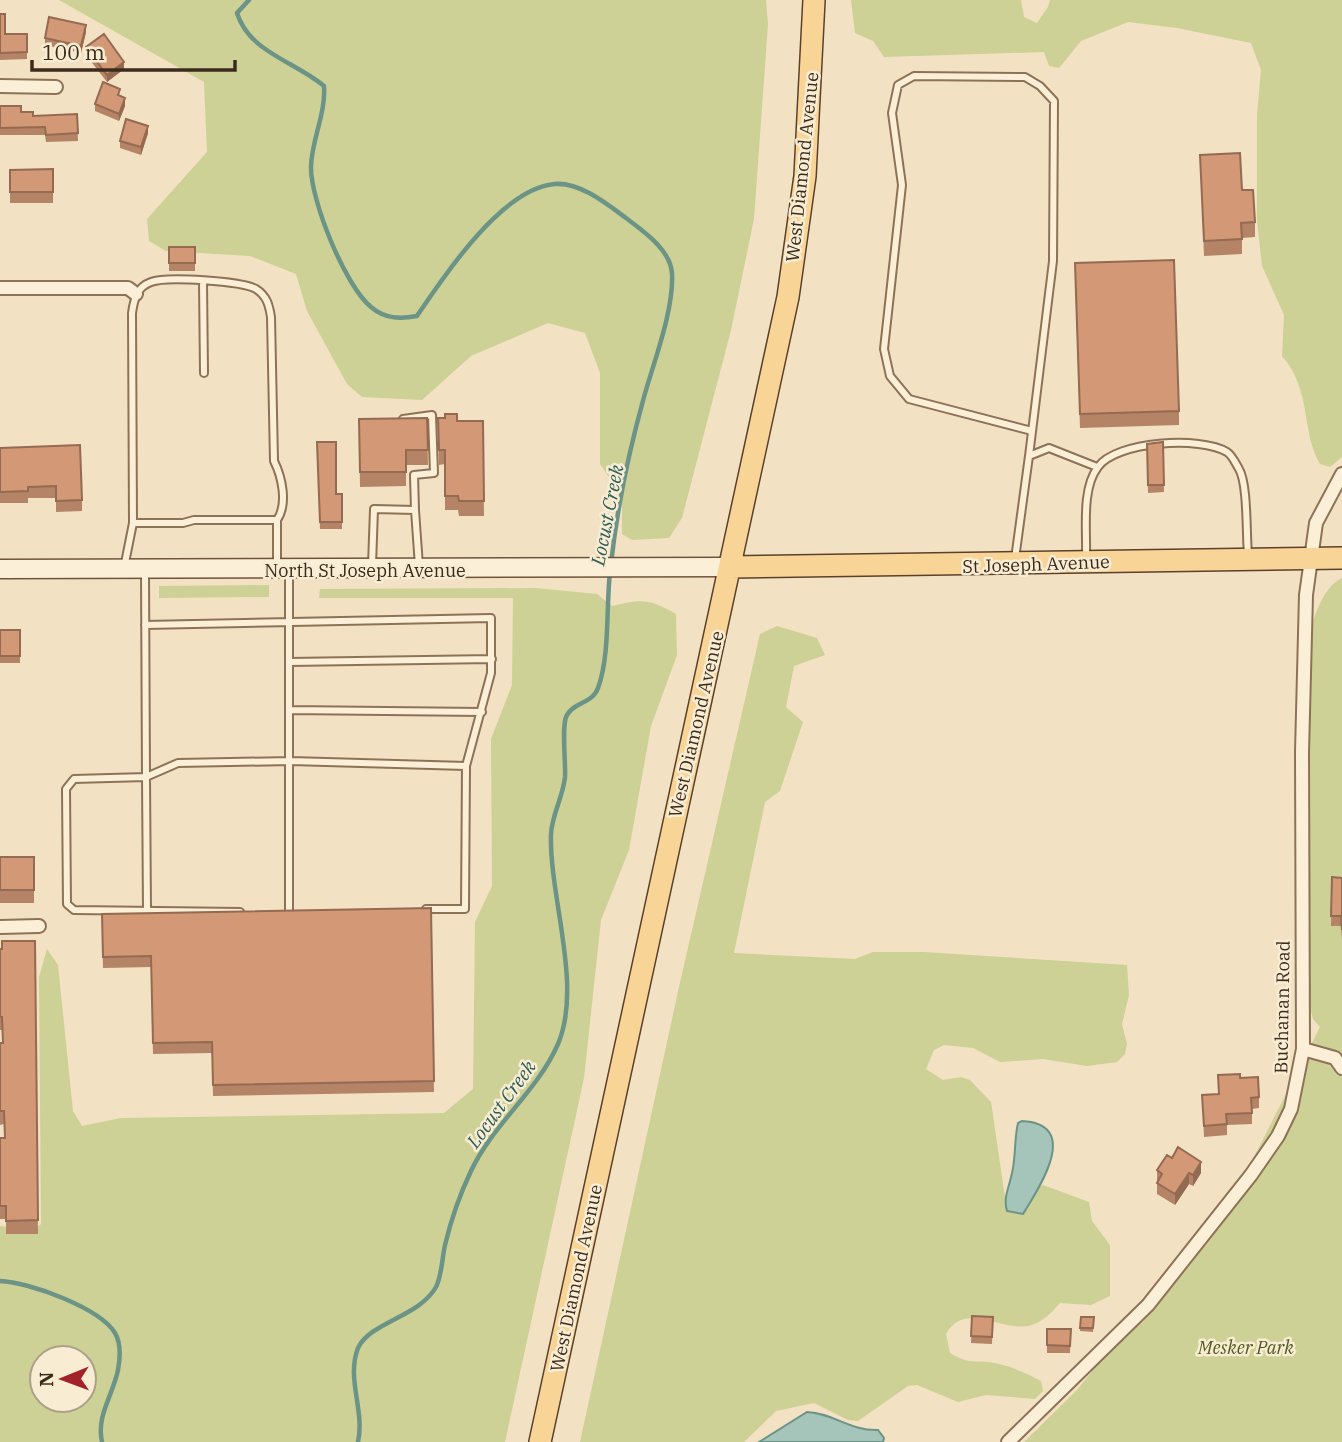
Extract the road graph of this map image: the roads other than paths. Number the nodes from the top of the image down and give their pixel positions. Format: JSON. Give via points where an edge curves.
{"nodes":[{"id":1,"x":814,"y":0,"type":"edge"},
{"id":2,"x":0,"y":86,"type":"edge"},
{"id":3,"x":56,"y":87,"type":"dead end"},
{"id":4,"x":203,"y":282,"type":"junction"},
{"id":5,"x":0,"y":288,"type":"edge"},
{"id":6,"x":136,"y":294,"type":"junction"},
{"id":7,"x":204,"y":373,"type":"dead end"},
{"id":8,"x":393,"y":420,"type":"edge"},
{"id":9,"x":1032,"y":431,"type":"junction"},
{"id":10,"x":1029,"y":456,"type":"junction"},
{"id":11,"x":1097,"y":467,"type":"junction"},
{"id":12,"x":1342,"y":474,"type":"edge"},
{"id":13,"x":415,"y":510,"type":"junction"},
{"id":14,"x":277,"y":520,"type":"junction"},
{"id":15,"x":133,"y":523,"type":"junction"},
{"id":16,"x":1311,"y":558,"type":"junction"},
{"id":17,"x":1342,"y":558,"type":"edge"},
{"id":18,"x":1248,"y":559,"type":"junction"},
{"id":19,"x":1086,"y":562,"type":"junction"},
{"id":20,"x":1015,"y":564,"type":"junction"},
{"id":21,"x":731,"y":567,"type":"junction"},
{"id":22,"x":0,"y":569,"type":"edge"},
{"id":23,"x":123,"y":570,"type":"junction"},
{"id":24,"x":145,"y":570,"type":"junction"},
{"id":25,"x":372,"y":570,"type":"junction"},
{"id":26,"x":419,"y":570,"type":"junction"},
{"id":27,"x":283,"y":571,"type":"junction"},
{"id":28,"x":289,"y":621,"type":"junction"},
{"id":29,"x":145,"y":625,"type":"junction"},
{"id":30,"x":492,"y":659,"type":"junction"},
{"id":31,"x":289,"y":662,"type":"junction"},
{"id":32,"x":289,"y":710,"type":"junction"},
{"id":33,"x":482,"y":712,"type":"junction"},
{"id":34,"x":291,"y":761,"type":"junction"},
{"id":35,"x":466,"y":766,"type":"junction"},
{"id":36,"x":146,"y":777,"type":"junction"},
{"id":37,"x":418,"y":909,"type":"edge"},
{"id":38,"x":147,"y":910,"type":"junction"},
{"id":39,"x":251,"y":912,"type":"edge"},
{"id":40,"x":276,"y":912,"type":"edge"},
{"id":41,"x":289,"y":912,"type":"junction"},
{"id":42,"x":301,"y":912,"type":"edge"},
{"id":43,"x":39,"y":926,"type":"dead end"},
{"id":44,"x":0,"y":927,"type":"edge"},
{"id":45,"x":1303,"y":1049,"type":"junction"},
{"id":46,"x":1340,"y":1060,"type":"edge"},
{"id":47,"x":540,"y":1442,"type":"edge"},
{"id":48,"x":1009,"y":1442,"type":"edge"}],
"edges":[{"from":1,"to":21,"type":"main road","name":"West Diamond Avenue","via":[[809,129],[794,262]]},
{"from":2,"to":3,"type":"street"},
{"from":4,"to":6,"type":"lane","via":[[150,282]]},
{"from":4,"to":7,"type":"lane"},
{"from":4,"to":14,"type":"lane","via":[[255,288],[268,301],[274,461],[282,476],[282,513]]},
{"from":5,"to":6,"type":"street","via":[[128,288]]},
{"from":6,"to":15,"type":"lane","via":[[132,313]]},
{"from":8,"to":13,"type":"lane","via":[[432,415],[434,473],[414,475]]},
{"from":9,"to":9,"type":"lane","via":[[1053,261],[1054,101],[1025,77],[914,76],[898,85],[892,113],[902,184],[884,349],[890,376],[909,399]]},
{"from":9,"to":10,"type":"lane"},
{"from":10,"to":11,"type":"lane","via":[[1049,448]]},
{"from":10,"to":20,"type":"lane"},
{"from":11,"to":18,"type":"lane","via":[[1111,456],[1159,444],[1228,452],[1241,472]]},
{"from":11,"to":19,"type":"lane","via":[[1088,495]]},
{"from":12,"to":16,"type":"street","name":"Buchanan Road","via":[[1319,514]]},
{"from":13,"to":25,"type":"lane","via":[[374,509]]},
{"from":13,"to":26,"type":"lane"},
{"from":14,"to":15,"type":"lane"},
{"from":14,"to":27,"type":"lane"},
{"from":15,"to":23,"type":"lane"},
{"from":16,"to":17,"type":"main road","name":"St Joseph Avenue"},
{"from":16,"to":18,"type":"main road","name":"St Joseph Avenue"},
{"from":16,"to":45,"type":"street","name":"Buchanan Road","via":[[1303,634]]},
{"from":18,"to":19,"type":"main road","name":"St Joseph Avenue"},
{"from":19,"to":20,"type":"main road","name":"St Joseph Avenue"},
{"from":20,"to":21,"type":"main road","name":"St Joseph Avenue"},
{"from":21,"to":26,"type":"main road","name":"North St Joseph Avenue"},
{"from":21,"to":47,"type":"main road","name":"West Diamond Avenue"},
{"from":22,"to":23,"type":"main road","name":"North St Joseph Avenue"},
{"from":23,"to":24,"type":"main road","name":"North St Joseph Avenue"},
{"from":24,"to":27,"type":"main road","name":"North St Joseph Avenue"},
{"from":24,"to":29,"type":"lane"},
{"from":25,"to":26,"type":"main road","name":"North St Joseph Avenue"},
{"from":25,"to":27,"type":"main road","name":"North St Joseph Avenue"},
{"from":27,"to":28,"type":"lane"},
{"from":28,"to":29,"type":"lane"},
{"from":28,"to":30,"type":"lane","via":[[491,618]]},
{"from":28,"to":31,"type":"lane"},
{"from":29,"to":36,"type":"lane"},
{"from":30,"to":31,"type":"lane"},
{"from":30,"to":33,"type":"lane"},
{"from":31,"to":32,"type":"lane"},
{"from":32,"to":33,"type":"lane"},
{"from":32,"to":34,"type":"lane"},
{"from":33,"to":35,"type":"lane"},
{"from":34,"to":35,"type":"lane"},
{"from":34,"to":36,"type":"lane","via":[[178,763]]},
{"from":34,"to":41,"type":"lane"},
{"from":35,"to":37,"type":"lane","via":[[465,909]]},
{"from":36,"to":38,"type":"lane"},
{"from":36,"to":38,"type":"lane","via":[[74,779],[66,789],[66,904],[74,910]]},
{"from":38,"to":39,"type":"lane"},
{"from":40,"to":41,"type":"lane"},
{"from":41,"to":42,"type":"lane"},
{"from":43,"to":44,"type":"street"},
{"from":45,"to":46,"type":"street"},
{"from":45,"to":48,"type":"street","name":"Buchanan Road","via":[[1291,1109],[1251,1174],[1148,1305]]}]}
